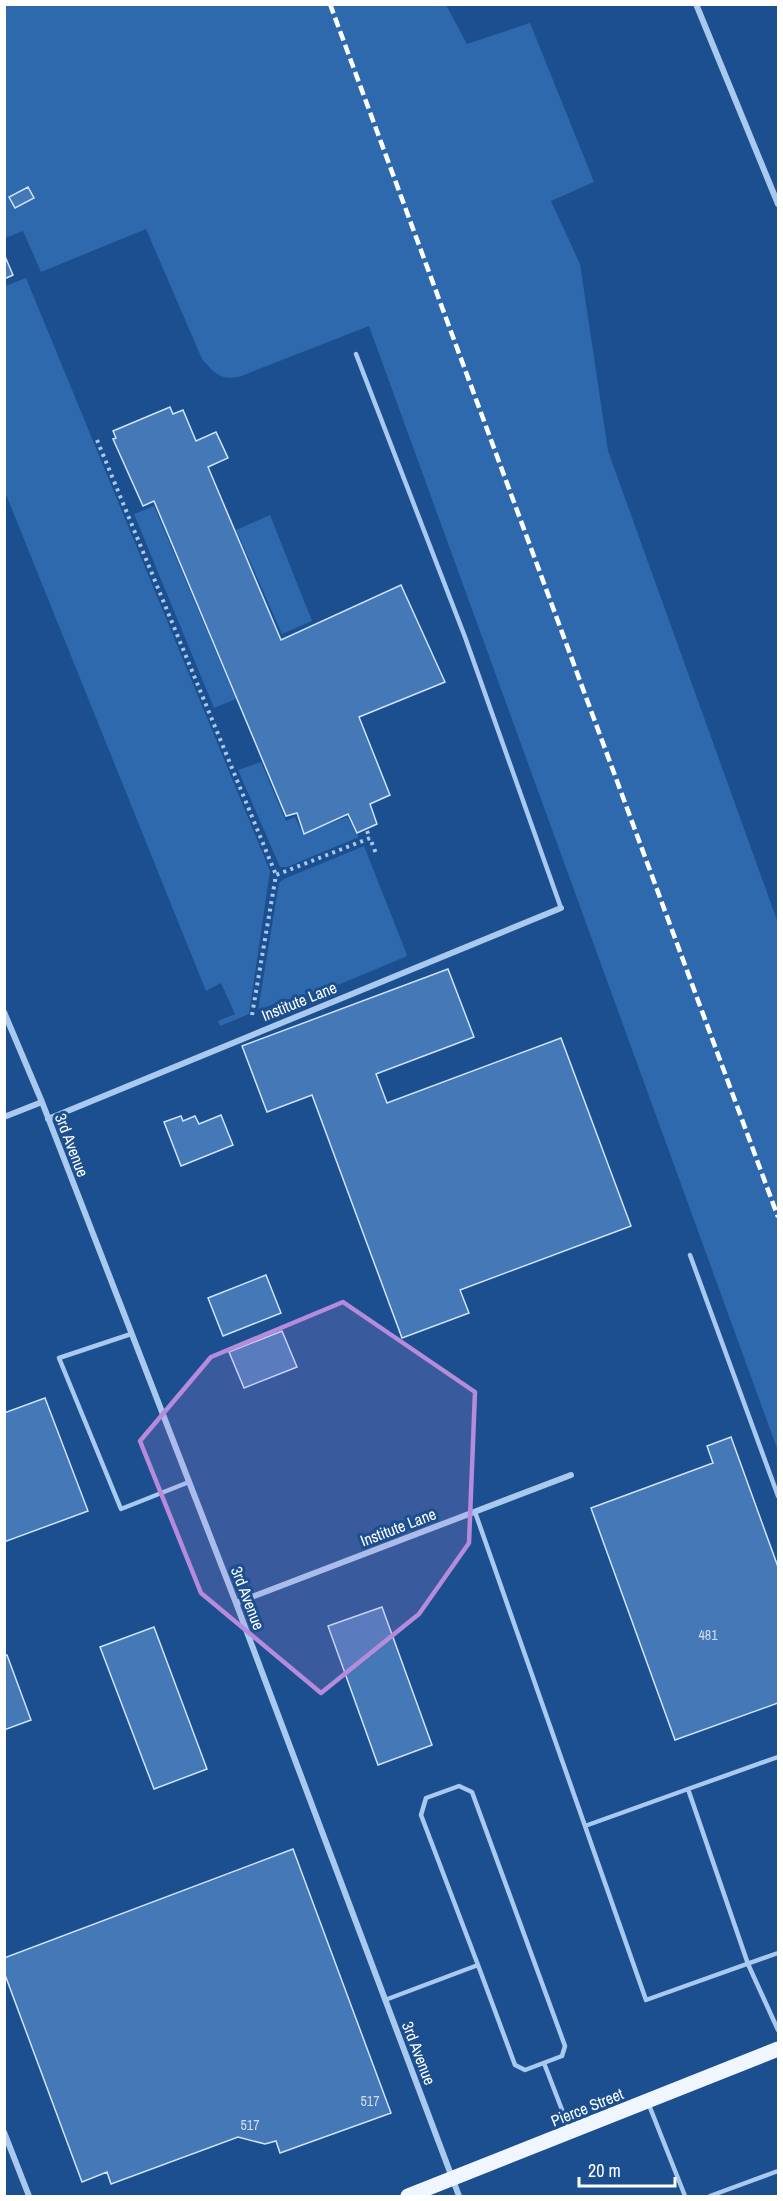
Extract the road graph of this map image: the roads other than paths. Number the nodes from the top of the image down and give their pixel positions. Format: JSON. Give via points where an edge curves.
{"nodes":[{"id":1,"x":696,"y":4,"type":"edge"},
{"id":2,"x":778,"y":204,"type":"edge"},
{"id":3,"x":356,"y":354,"type":"dead end"},
{"id":4,"x":561,"y":908,"type":"joint"},
{"id":5,"x":4,"y":1012,"type":"edge"},
{"id":6,"x":42,"y":1102,"type":"junction"},
{"id":7,"x":4,"y":1118,"type":"edge"},
{"id":8,"x":48,"y":1119,"type":"junction"},
{"id":9,"x":690,"y":1255,"type":"dead end"},
{"id":10,"x":131,"y":1334,"type":"junction"},
{"id":11,"x":571,"y":1475,"type":"dead end"},
{"id":12,"x":189,"y":1482,"type":"junction"},
{"id":13,"x":778,"y":1496,"type":"edge"},
{"id":14,"x":475,"y":1512,"type":"junction"},
{"id":15,"x":236,"y":1604,"type":"junction"},
{"id":16,"x":778,"y":1757,"type":"edge"},
{"id":17,"x":688,"y":1790,"type":"junction"},
{"id":18,"x":585,"y":1826,"type":"junction"},
{"id":19,"x":778,"y":1953,"type":"edge"},
{"id":20,"x":748,"y":1964,"type":"junction"},
{"id":21,"x":478,"y":1965,"type":"junction"},
{"id":22,"x":385,"y":2000,"type":"junction"},
{"id":23,"x":778,"y":2030,"type":"edge"},
{"id":24,"x":778,"y":2049,"type":"edge"},
{"id":25,"x":544,"y":2063,"type":"junction"},
{"id":26,"x":648,"y":2102,"type":"junction"},
{"id":27,"x":4,"y":2132,"type":"edge"},
{"id":28,"x":570,"y":2133,"type":"junction"},
{"id":29,"x":778,"y":2171,"type":"edge"},
{"id":30,"x":452,"y":2180,"type":"junction"},
{"id":31,"x":29,"y":2196,"type":"edge"},
{"id":32,"x":408,"y":2196,"type":"edge"},
{"id":33,"x":459,"y":2196,"type":"edge"},
{"id":34,"x":685,"y":2196,"type":"edge"},
{"id":35,"x":710,"y":2196,"type":"edge"}],
"edges":[{"from":1,"to":2,"type":"street"},
{"from":3,"to":4,"type":"lane","via":[[465,637]]},
{"from":4,"to":8,"type":"street","name":"Institute Lane"},
{"from":5,"to":6,"type":"street","name":"3rd Avenue"},
{"from":6,"to":7,"type":"street"},
{"from":6,"to":8,"type":"street","name":"3rd Avenue"},
{"from":8,"to":10,"type":"street","name":"3rd Avenue"},
{"from":9,"to":13,"type":"lane"},
{"from":10,"to":12,"type":"street","name":"3rd Avenue"},
{"from":10,"to":12,"type":"lane","via":[[59,1358],[121,1509]]},
{"from":11,"to":14,"type":"street","name":"Institute Lane"},
{"from":12,"to":15,"type":"street","name":"3rd Avenue"},
{"from":14,"to":15,"type":"street","name":"Institute Lane"},
{"from":14,"to":18,"type":"lane"},
{"from":15,"to":22,"type":"street","name":"3rd Avenue"},
{"from":16,"to":17,"type":"lane"},
{"from":17,"to":18,"type":"lane"},
{"from":17,"to":20,"type":"lane"},
{"from":18,"to":20,"type":"lane","via":[[645,2000]]},
{"from":19,"to":20,"type":"lane"},
{"from":20,"to":23,"type":"lane"},
{"from":21,"to":22,"type":"lane"},
{"from":21,"to":25,"type":"lane","via":[[515,2065],[525,2070]]},
{"from":21,"to":25,"type":"lane","via":[[422,1815],[426,1798],[459,1786],[472,1792],[565,2046],[562,2056]]},
{"from":22,"to":30,"type":"street","name":"3rd Avenue"},
{"from":24,"to":26,"type":"main road","name":"Pierce Street"},
{"from":25,"to":28,"type":"lane"},
{"from":26,"to":28,"type":"main road","name":"Pierce Street"},
{"from":26,"to":34,"type":"lane"},
{"from":27,"to":31,"type":"street"},
{"from":28,"to":30,"type":"main road","name":"Pierce Street"},
{"from":29,"to":35,"type":"lane"},
{"from":30,"to":32,"type":"main road","name":"Pierce Street"},
{"from":30,"to":33,"type":"street","name":"3rd Avenue"}]}
